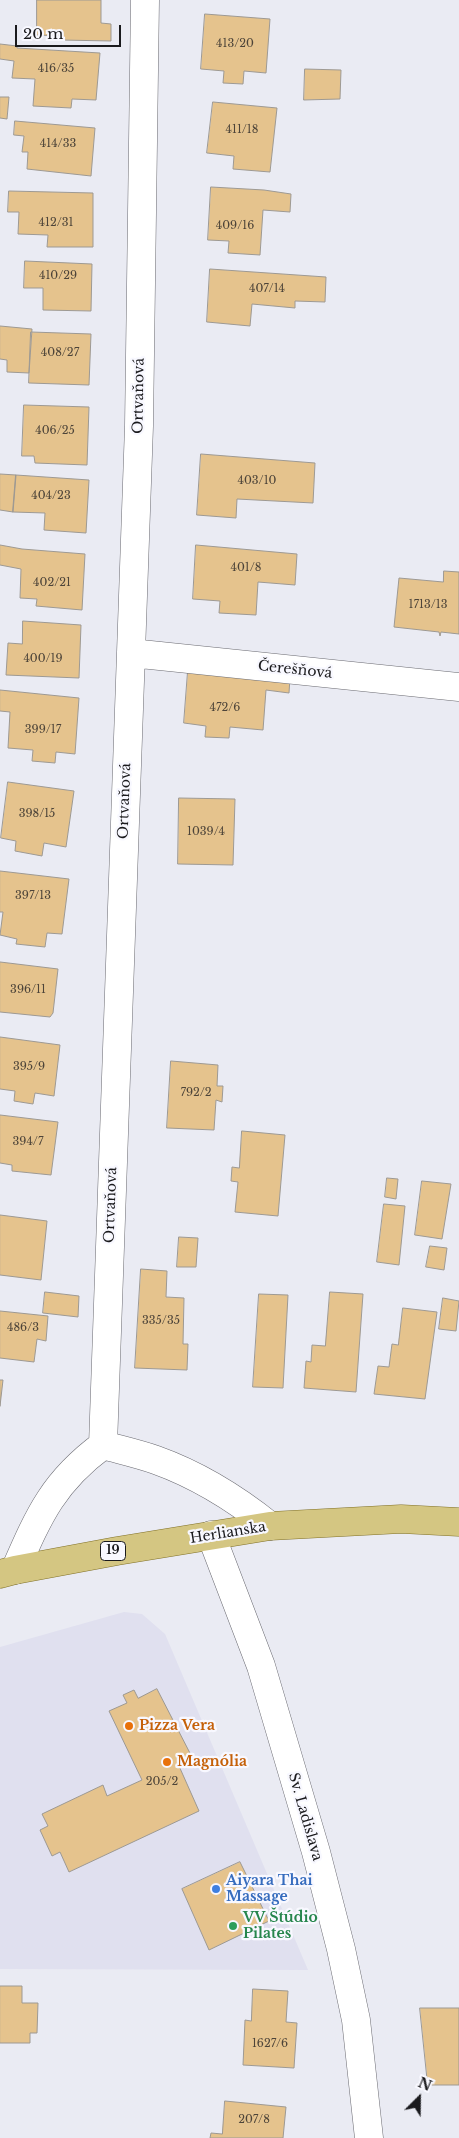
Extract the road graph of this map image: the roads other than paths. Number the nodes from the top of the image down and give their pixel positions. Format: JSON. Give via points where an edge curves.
{"nodes":[{"id":1,"x":145,"y":0,"type":"edge"},
{"id":2,"x":131,"y":653,"type":"junction"},
{"id":3,"x":459,"y":687,"type":"edge"},
{"id":4,"x":103,"y":1445,"type":"junction"},
{"id":5,"x":459,"y":1522,"type":"edge"},
{"id":6,"x":270,"y":1526,"type":"junction"},
{"id":7,"x":211,"y":1535,"type":"junction"},
{"id":8,"x":7,"y":1572,"type":"edge"},
{"id":9,"x":368,"y":2138,"type":"edge"}],
"edges":[{"from":1,"to":2,"type":"street","name":"Ortvaňová","via":[[139,426]]},
{"from":2,"to":3,"type":"street","name":"Čerešňová"},
{"from":2,"to":4,"type":"street","name":"Ortvaňová"},
{"from":4,"to":6,"type":"street","via":[[155,1460],[222,1490]]},
{"from":4,"to":8,"type":"street","via":[[65,1478],[47,1502]]},
{"from":5,"to":6,"type":"main road","name":"Herlianska","number":"19","via":[[401,1519]]},
{"from":6,"to":7,"type":"main road","name":"Herlianska","number":"19"},
{"from":7,"to":8,"type":"main road","name":"Herlianska","number":"19"},
{"from":7,"to":9,"type":"street","name":"Sv. Ladislava","via":[[261,1666],[316,1852],[356,2020]]}]}
